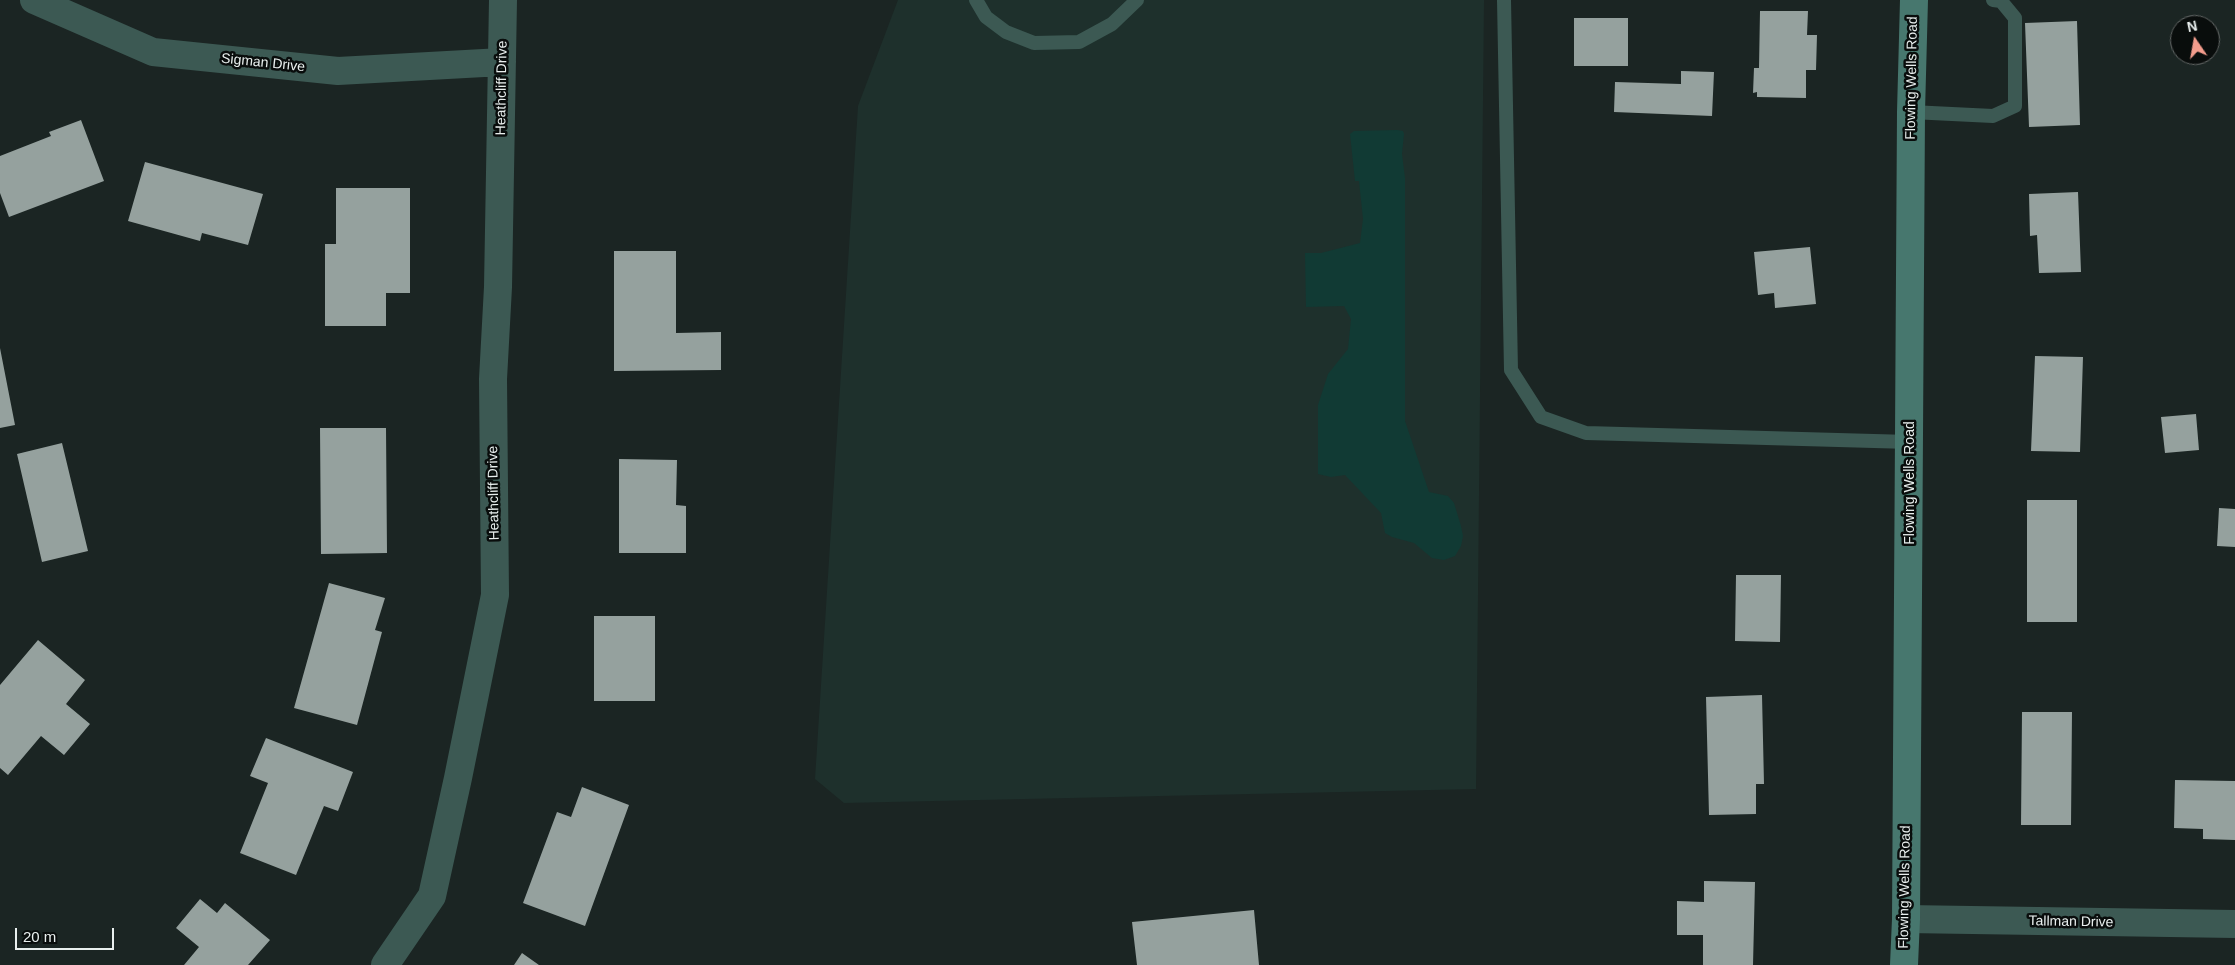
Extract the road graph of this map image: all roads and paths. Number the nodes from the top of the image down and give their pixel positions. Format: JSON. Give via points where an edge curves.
{"nodes":[{"id":1,"x":34,"y":0,"type":"edge"},
{"id":2,"x":503,"y":0,"type":"edge"},
{"id":3,"x":976,"y":0,"type":"edge"},
{"id":4,"x":1137,"y":0,"type":"edge"},
{"id":5,"x":1504,"y":0,"type":"edge"},
{"id":6,"x":1914,"y":0,"type":"edge"},
{"id":7,"x":1993,"y":0,"type":"edge"},
{"id":8,"x":502,"y":62,"type":"junction"},
{"id":9,"x":1911,"y":112,"type":"junction"},
{"id":10,"x":1910,"y":442,"type":"junction"},
{"id":11,"x":1906,"y":919,"type":"junction"},
{"id":12,"x":2235,"y":924,"type":"edge"},
{"id":13,"x":385,"y":965,"type":"edge"},
{"id":14,"x":1904,"y":965,"type":"edge"}],
"edges":[{"from":1,"to":8,"type":"street","name":"Sigman Drive","via":[[153,52],[338,71]]},
{"from":2,"to":8,"type":"street","name":"Heathcliff Drive"},
{"from":3,"to":4,"type":"lane","via":[[986,17],[1006,32],[1034,43],[1079,42],[1112,24]]},
{"from":5,"to":10,"type":"lane","via":[[1511,370],[1541,417],[1586,433]]},
{"from":6,"to":9,"type":"main road","name":"Flowing Wells Road"},
{"from":7,"to":9,"type":"lane","via":[[2001,1],[2015,18],[2015,106],[1993,116]]},
{"from":8,"to":13,"type":"street","name":"Heathcliff Drive","via":[[493,379],[495,595],[432,896]]},
{"from":9,"to":10,"type":"main road","name":"Flowing Wells Road"},
{"from":10,"to":11,"type":"main road","name":"Flowing Wells Road"},
{"from":11,"to":12,"type":"street","name":"Tallman Drive"},
{"from":11,"to":14,"type":"main road","name":"Flowing Wells Road"}]}
